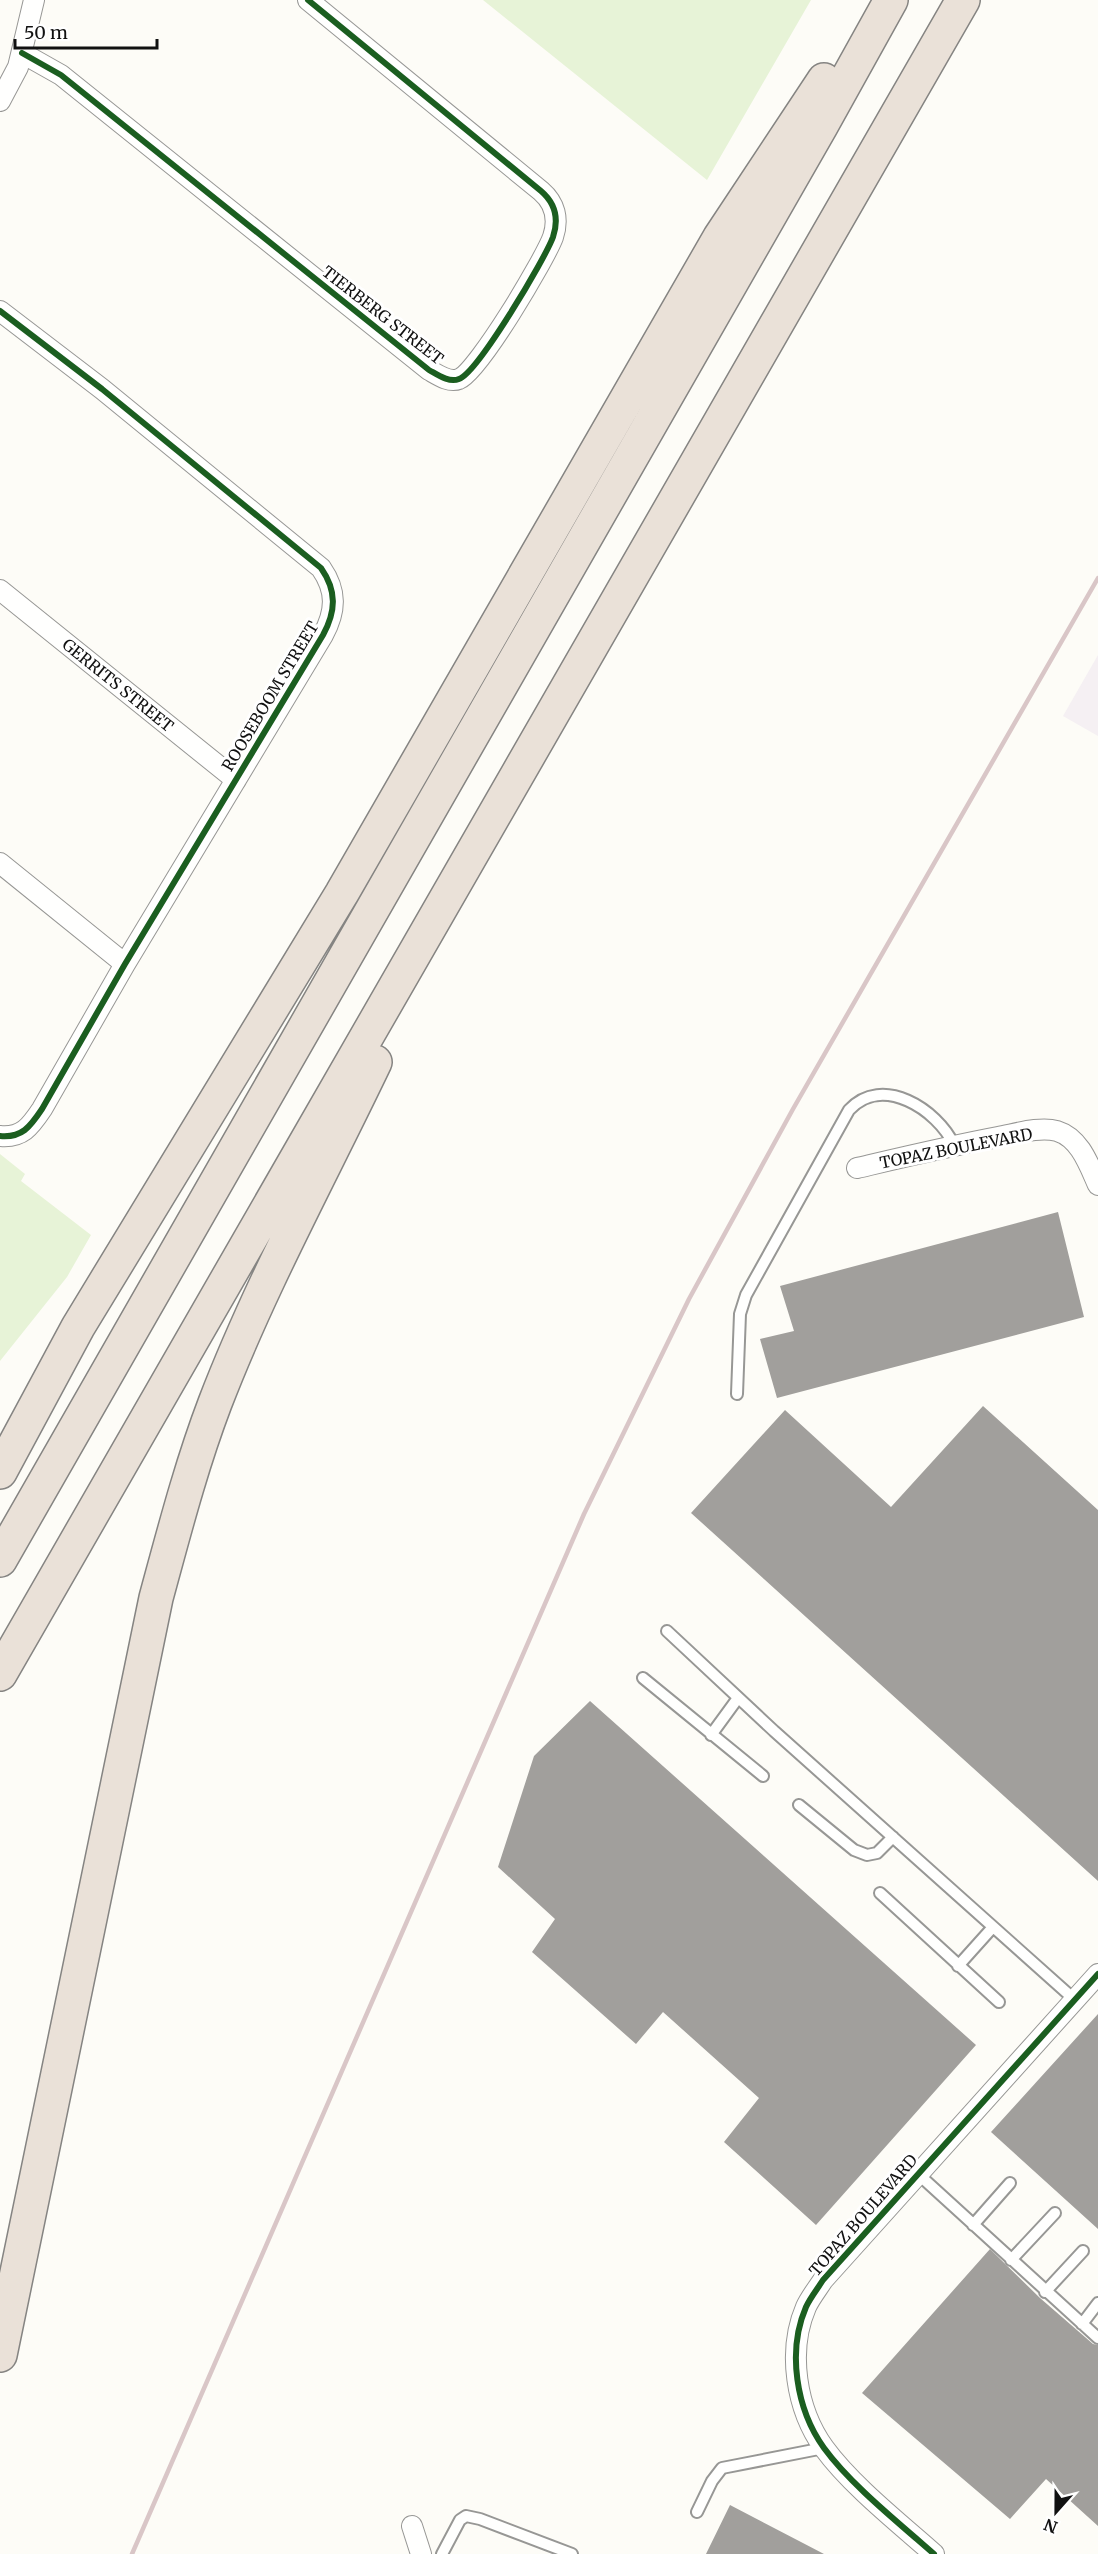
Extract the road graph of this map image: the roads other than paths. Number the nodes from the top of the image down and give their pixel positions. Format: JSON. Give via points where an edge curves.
{"nodes":[{"id":1,"x":34,"y":0,"type":"edge"},
{"id":2,"x":308,"y":0,"type":"edge"},
{"id":3,"x":883,"y":0,"type":"edge"},
{"id":4,"x":891,"y":0,"type":"edge"},
{"id":5,"x":963,"y":0,"type":"edge"},
{"id":6,"x":22,"y":53,"type":"junction"},
{"id":7,"x":0,"y":101,"type":"edge"},
{"id":8,"x":0,"y":311,"type":"edge"},
{"id":9,"x":0,"y":590,"type":"edge"},
{"id":10,"x":236,"y":780,"type":"junction"},
{"id":11,"x":481,"y":838,"type":"junction"},
{"id":12,"x":0,"y":863,"type":"edge"},
{"id":13,"x":125,"y":964,"type":"junction"},
{"id":14,"x":0,"y":1136,"type":"edge"},
{"id":15,"x":954,"y":1145,"type":"junction"},
{"id":16,"x":857,"y":1168,"type":"dead end"},
{"id":17,"x":1098,"y":1185,"type":"edge"},
{"id":18,"x":78,"y":1327,"type":"junction"},
{"id":19,"x":738,"y":1394,"type":"dead end"},
{"id":20,"x":0,"y":1437,"type":"edge"},
{"id":21,"x":0,"y":1472,"type":"edge"},
{"id":22,"x":0,"y":1560,"type":"edge"},
{"id":23,"x":667,"y":1631,"type":"dead end"},
{"id":24,"x":0,"y":1674,"type":"edge"},
{"id":25,"x":643,"y":1678,"type":"dead end"},
{"id":26,"x":738,"y":1698,"type":"junction"},
{"id":27,"x":711,"y":1735,"type":"junction"},
{"id":28,"x":763,"y":1776,"type":"dead end"},
{"id":29,"x":799,"y":1805,"type":"dead end"},
{"id":30,"x":893,"y":1837,"type":"junction"},
{"id":31,"x":880,"y":1893,"type":"dead end"},
{"id":32,"x":993,"y":1927,"type":"junction"},
{"id":33,"x":958,"y":1966,"type":"junction"},
{"id":34,"x":1098,"y":1974,"type":"edge"},
{"id":35,"x":1075,"y":2000,"type":"junction"},
{"id":36,"x":999,"y":2002,"type":"dead end"},
{"id":37,"x":917,"y":2173,"type":"junction"},
{"id":38,"x":1010,"y":2183,"type":"dead end"},
{"id":39,"x":1054,"y":2213,"type":"dead end"},
{"id":40,"x":973,"y":2225,"type":"junction"},
{"id":41,"x":1083,"y":2251,"type":"dead end"},
{"id":42,"x":1011,"y":2260,"type":"junction"},
{"id":43,"x":1045,"y":2292,"type":"junction"},
{"id":44,"x":1098,"y":2303,"type":"edge"},
{"id":45,"x":1082,"y":2324,"type":"junction"},
{"id":46,"x":1098,"y":2338,"type":"edge"},
{"id":47,"x":0,"y":2355,"type":"edge"},
{"id":48,"x":824,"y":2448,"type":"junction"},
{"id":49,"x":697,"y":2512,"type":"dead end"},
{"id":50,"x":412,"y":2526,"type":"dead end"},
{"id":51,"x":421,"y":2554,"type":"edge"},
{"id":52,"x":442,"y":2554,"type":"edge"},
{"id":53,"x":572,"y":2554,"type":"edge"},
{"id":54,"x":934,"y":2554,"type":"edge"}],
"edges":[{"from":1,"to":6,"type":"street"},
{"from":2,"to":6,"type":"street","name":"TIERBERG STREET","via":[[551,199],[555,208],[553,236],[502,327],[474,367],[456,381],[429,370],[61,75]]},
{"from":3,"to":18,"type":"highway","via":[[854,32],[720,237],[342,893]]},
{"from":4,"to":22,"type":"highway"},
{"from":5,"to":11,"type":"highway"},
{"from":6,"to":7,"type":"street"},
{"from":8,"to":10,"type":"street","name":"ROOSEBOOM STREET","via":[[120,404],[321,568],[328,578],[333,591],[331,619]]},
{"from":9,"to":10,"type":"street","name":"GERRITS STREET"},
{"from":10,"to":13,"type":"street","name":"ROOSEBOOM STREET"},
{"from":11,"to":24,"type":"highway"},
{"from":11,"to":47,"type":"highway","via":[[252,1317],[198,1452],[156,1598]]},
{"from":12,"to":13,"type":"street"},
{"from":13,"to":14,"type":"street","name":"ROOSEBOOM STREET","via":[[33,1123],[21,1134]]},
{"from":15,"to":16,"type":"street","name":"TOPAZ BOULEVARD"},
{"from":15,"to":17,"type":"street","name":"TOPAZ BOULEVARD","via":[[1019,1133],[1056,1131],[1070,1138],[1084,1155]]},
{"from":15,"to":19,"type":"lane","via":[[935,1117],[894,1096],[867,1096],[849,1110],[746,1295],[740,1314]]},
{"from":18,"to":20,"type":"highway"},
{"from":18,"to":21,"type":"highway"},
{"from":23,"to":26,"type":"lane"},
{"from":25,"to":27,"type":"lane"},
{"from":26,"to":27,"type":"lane"},
{"from":26,"to":30,"type":"lane"},
{"from":27,"to":28,"type":"lane"},
{"from":29,"to":30,"type":"lane","via":[[860,1853],[877,1853]]},
{"from":30,"to":32,"type":"lane"},
{"from":31,"to":33,"type":"lane"},
{"from":32,"to":33,"type":"lane"},
{"from":32,"to":35,"type":"lane"},
{"from":33,"to":36,"type":"lane"},
{"from":34,"to":35,"type":"street","name":"TOPAZ BOULEVARD"},
{"from":35,"to":37,"type":"street","name":"TOPAZ BOULEVARD"},
{"from":37,"to":40,"type":"lane"},
{"from":37,"to":48,"type":"street","name":"TOPAZ BOULEVARD","via":[[823,2280],[806,2307],[797,2337],[795,2365],[809,2420]]},
{"from":38,"to":40,"type":"lane"},
{"from":39,"to":42,"type":"lane"},
{"from":40,"to":42,"type":"lane"},
{"from":41,"to":43,"type":"lane"},
{"from":42,"to":43,"type":"lane"},
{"from":43,"to":45,"type":"lane"},
{"from":44,"to":45,"type":"lane"},
{"from":45,"to":46,"type":"lane"},
{"from":48,"to":49,"type":"lane","via":[[722,2469]]},
{"from":48,"to":54,"type":"street","name":"TOPAZ BOULEVARD"},
{"from":50,"to":51,"type":"street"},
{"from":52,"to":53,"type":"lane","via":[[466,2516]]}]}
